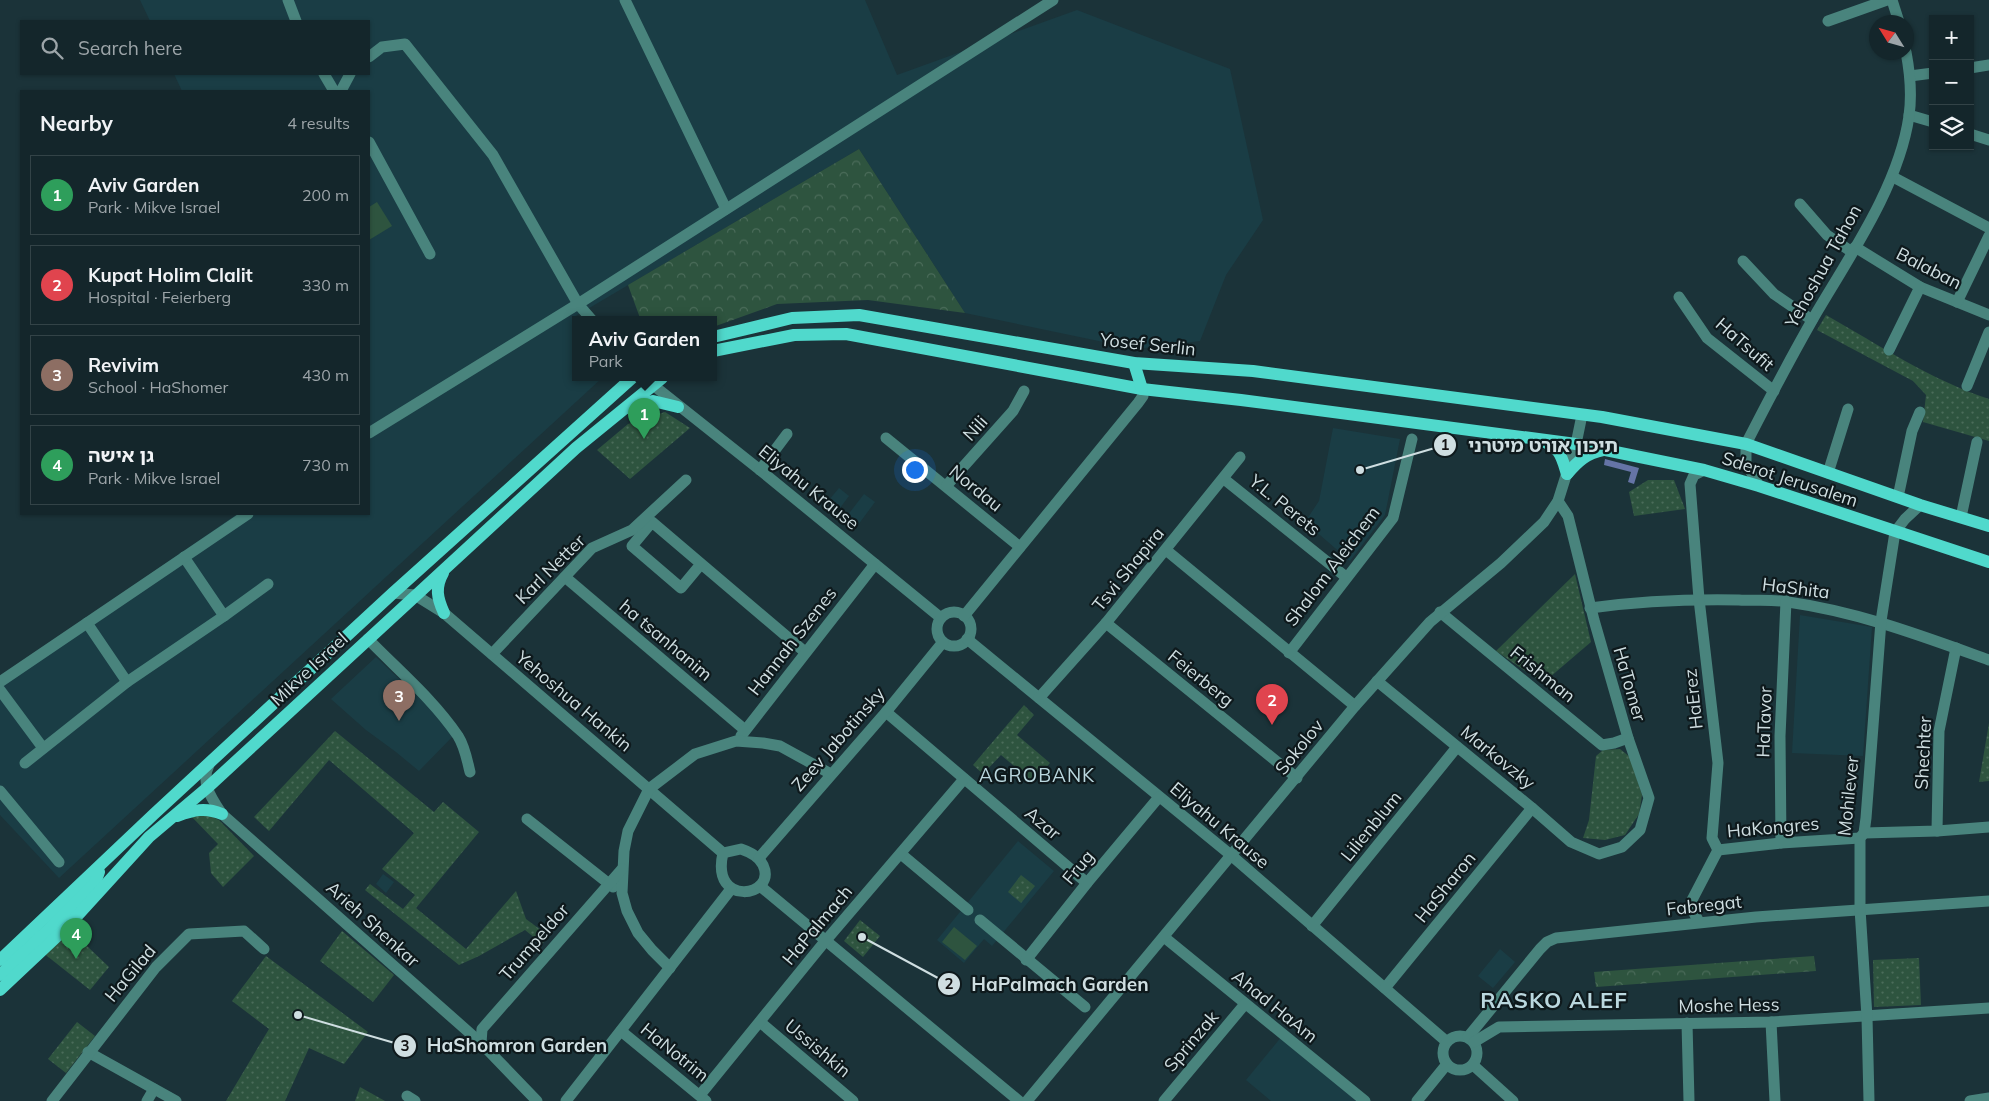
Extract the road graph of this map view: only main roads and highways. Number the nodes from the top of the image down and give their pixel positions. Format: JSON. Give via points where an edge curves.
{"nodes":[{"id":1,"x":717,"y":336,"type":"edge"},
{"id":2,"x":717,"y":350,"type":"edge"},
{"id":3,"x":1134,"y":363,"type":"junction"},
{"id":4,"x":629,"y":381,"type":"edge"},
{"id":5,"x":652,"y":381,"type":"edge"},
{"id":6,"x":1142,"y":389,"type":"junction"},
{"id":7,"x":678,"y":406,"type":"road end"},
{"id":8,"x":622,"y":410,"type":"junction"},
{"id":9,"x":1582,"y":415,"type":"joint"},
{"id":10,"x":1536,"y":438,"type":"junction"},
{"id":11,"x":1604,"y":450,"type":"junction"},
{"id":12,"x":1989,"y":526,"type":"edge"},
{"id":13,"x":1989,"y":562,"type":"edge"},
{"id":14,"x":445,"y":568,"type":"junction"},
{"id":15,"x":444,"y":613,"type":"road end"},
{"id":16,"x":222,"y":814,"type":"road end"},
{"id":17,"x":170,"y":818,"type":"junction"},
{"id":18,"x":101,"y":864,"type":"junction"},
{"id":19,"x":112,"y":878,"type":"junction"},
{"id":20,"x":95,"y":883,"type":"junction"},
{"id":21,"x":0,"y":960,"type":"edge"},
{"id":22,"x":0,"y":975,"type":"edge"},
{"id":23,"x":0,"y":990,"type":"edge"}],
"edges":[{"from":1,"to":3,"type":"main road","name":"Yosef Serlin","via":[[792,318],[859,315]]},
{"from":2,"to":6,"type":"main road","via":[[794,335],[846,334]]},
{"from":3,"to":6,"type":"main road"},
{"from":3,"to":9,"type":"main road","name":"Yosef Serlin","via":[[1253,371]]},
{"from":4,"to":18,"type":"main road","name":"Mikve Israel","via":[[393,593]]},
{"from":5,"to":8,"type":"main road","name":"Mikve Israel"},
{"from":6,"to":10,"type":"main road"},
{"from":7,"to":8,"type":"main road","via":[[653,401]]},
{"from":8,"to":14,"type":"main road","name":"Mikve Israel"},
{"from":9,"to":12,"type":"main road","name":"Sderot Jerusalem","via":[[1746,444]]},
{"from":10,"to":11,"type":"main road","name":"Sderot Jerusalem"},
{"from":10,"to":11,"type":"main road","via":[[1556,448],[1567,474],[1590,452]]},
{"from":11,"to":13,"type":"main road","name":"Sderot Jerusalem","via":[[1704,470]]},
{"from":14,"to":15,"type":"main road","via":[[437,592]]},
{"from":14,"to":17,"type":"main road","name":"Mikve Israel","via":[[207,788]]},
{"from":16,"to":17,"type":"main road","via":[[206,808]]},
{"from":17,"to":19,"type":"main road","name":"Mikve Israel"},
{"from":18,"to":20,"type":"main road"},
{"from":18,"to":21,"type":"main road","name":"Mikve Israel"},
{"from":19,"to":20,"type":"main road"},
{"from":19,"to":23,"type":"main road","name":"Mikve Israel","via":[[67,927]]},
{"from":20,"to":22,"type":"main road"}]}
